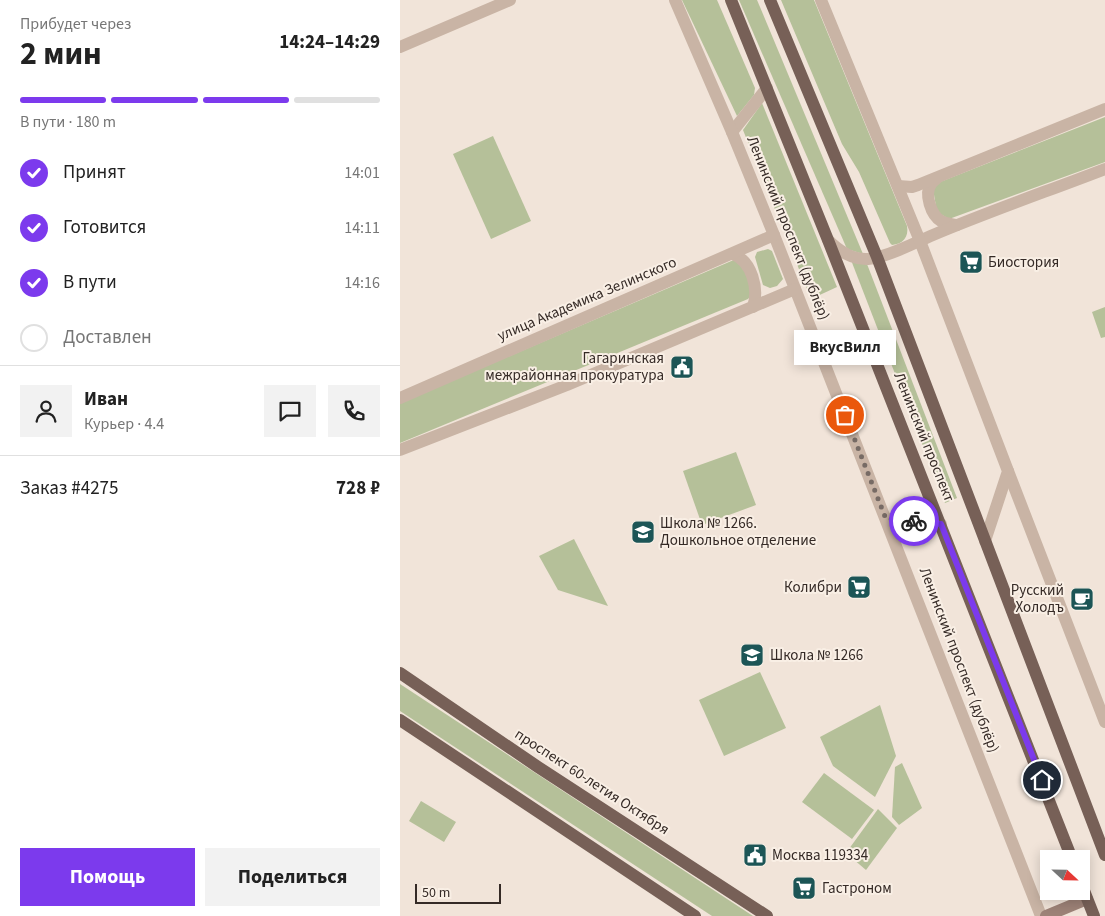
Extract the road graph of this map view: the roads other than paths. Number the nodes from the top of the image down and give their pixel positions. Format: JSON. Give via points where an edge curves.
{"nodes":[{"id":1,"x":510,"y":0,"type":"edge"},
{"id":2,"x":675,"y":0,"type":"edge"},
{"id":3,"x":731,"y":0,"type":"edge"},
{"id":4,"x":770,"y":0,"type":"edge"},
{"id":5,"x":821,"y":0,"type":"edge"},
{"id":6,"x":400,"y":47,"type":"edge"},
{"id":7,"x":767,"y":88,"type":"junction"},
{"id":8,"x":1105,"y":109,"type":"edge"},
{"id":9,"x":732,"y":132,"type":"junction"},
{"id":10,"x":1105,"y":169,"type":"edge"},
{"id":11,"x":938,"y":178,"type":"junction"},
{"id":12,"x":898,"y":186,"type":"junction"},
{"id":13,"x":957,"y":225,"type":"junction"},
{"id":14,"x":774,"y":235,"type":"junction"},
{"id":15,"x":828,"y":240,"type":"junction"},
{"id":16,"x":920,"y":241,"type":"junction"},
{"id":17,"x":733,"y":254,"type":"junction"},
{"id":18,"x":877,"y":257,"type":"junction"},
{"id":19,"x":795,"y":289,"type":"junction"},
{"id":20,"x":753,"y":307,"type":"junction"},
{"id":21,"x":400,"y":398,"type":"edge"},
{"id":22,"x":400,"y":450,"type":"edge"},
{"id":23,"x":1008,"y":471,"type":"junction"},
{"id":24,"x":886,"y":519,"type":"junction"},
{"id":25,"x":941,"y":524,"type":"junction"},
{"id":26,"x":985,"y":540,"type":"junction"},
{"id":27,"x":400,"y":673,"type":"edge"},
{"id":28,"x":400,"y":720,"type":"edge"},
{"id":29,"x":1105,"y":722,"type":"edge"},
{"id":30,"x":1068,"y":850,"type":"edge"},
{"id":31,"x":1105,"y":855,"type":"edge"},
{"id":32,"x":1088,"y":900,"type":"joint"},
{"id":33,"x":695,"y":916,"type":"edge"},
{"id":34,"x":767,"y":916,"type":"edge"},
{"id":35,"x":1041,"y":916,"type":"edge"},
{"id":36,"x":1046,"y":916,"type":"edge"},
{"id":37,"x":1094,"y":916,"type":"edge"}],
"edges":[{"from":1,"to":6,"type":"street"},
{"from":2,"to":9,"type":"street","name":"Ленинский проспект (дублёр)"},
{"from":3,"to":7,"type":"main road","name":"Ленинский проспект"},
{"from":4,"to":18,"type":"main road","name":"Ленинский проспект"},
{"from":5,"to":12,"type":"street"},
{"from":7,"to":9,"type":"street"},
{"from":7,"to":15,"type":"main road","name":"Ленинский проспект"},
{"from":8,"to":11,"type":"street"},
{"from":9,"to":14,"type":"street","name":"Ленинский проспект (дублёр)"},
{"from":10,"to":13,"type":"street"},
{"from":11,"to":12,"type":"street","via":[[912,187]]},
{"from":11,"to":13,"type":"street","via":[[931,184],[930,205],[940,220]]},
{"from":12,"to":16,"type":"street"},
{"from":13,"to":16,"type":"street"},
{"from":14,"to":17,"type":"street","name":"улица Академика Зелинского"},
{"from":14,"to":19,"type":"street","name":"Ленинский проспект (дублёр)"},
{"from":15,"to":18,"type":"street","via":[[838,249],[858,258]]},
{"from":15,"to":25,"type":"main road","name":"Ленинский проспект"},
{"from":16,"to":18,"type":"street"},
{"from":16,"to":23,"type":"street"},
{"from":17,"to":20,"type":"street","via":[[747,263],[756,287]]},
{"from":17,"to":21,"type":"street","name":"улица Академика Зелинского"},
{"from":18,"to":26,"type":"main road","name":"Ленинский проспект"},
{"from":19,"to":20,"type":"street"},
{"from":19,"to":24,"type":"street","name":"Ленинский проспект (дублёр)"},
{"from":20,"to":22,"type":"street"},
{"from":23,"to":26,"type":"street"},
{"from":23,"to":29,"type":"street"},
{"from":24,"to":25,"type":"street"},
{"from":24,"to":35,"type":"street","name":"Ленинский проспект (дублёр)"},
{"from":25,"to":30,"type":"main road","name":"Ленинский проспект"},
{"from":26,"to":31,"type":"main road","name":"Ленинский проспект"},
{"from":27,"to":34,"type":"main road","name":"проспект 60-летия Октября"},
{"from":28,"to":33,"type":"main road"},
{"from":32,"to":36,"type":"main road"},
{"from":32,"to":37,"type":"main road"}]}
